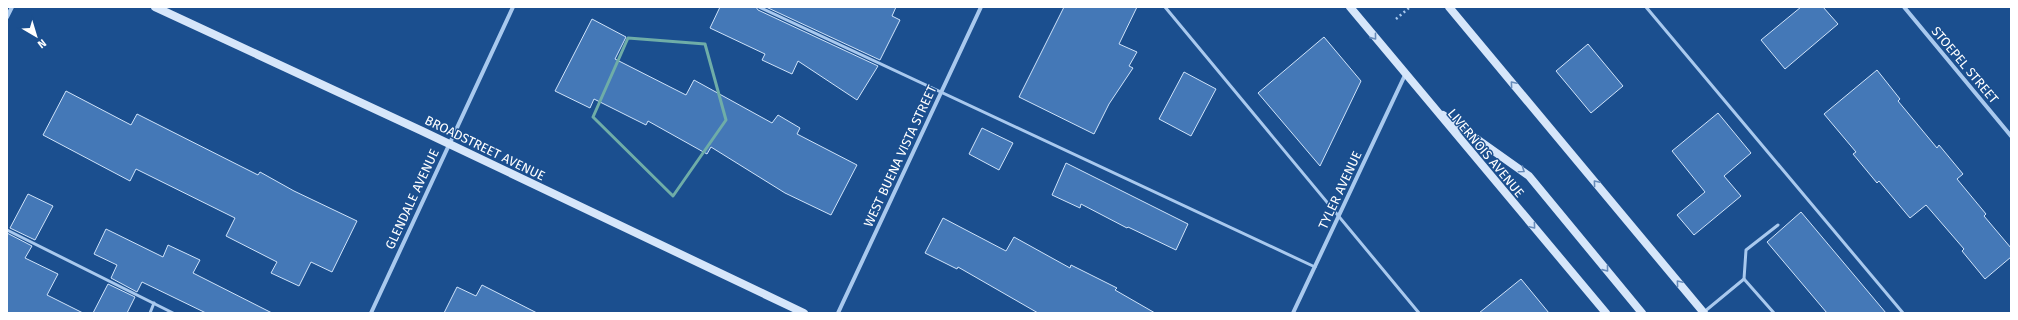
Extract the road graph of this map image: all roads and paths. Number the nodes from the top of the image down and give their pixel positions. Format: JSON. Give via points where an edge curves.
{"nodes":[{"id":1,"x":12,"y":7,"type":"edge"},
{"id":2,"x":155,"y":7,"type":"edge"},
{"id":3,"x":513,"y":7,"type":"edge"},
{"id":4,"x":759,"y":7,"type":"edge"},
{"id":5,"x":981,"y":7,"type":"edge"},
{"id":6,"x":1165,"y":7,"type":"edge"},
{"id":7,"x":1350,"y":7,"type":"edge"},
{"id":8,"x":1410,"y":7,"type":"edge"},
{"id":9,"x":1449,"y":7,"type":"edge"},
{"id":10,"x":1646,"y":7,"type":"edge"},
{"id":11,"x":1904,"y":7,"type":"edge"},
{"id":12,"x":7,"y":17,"type":"edge"},
{"id":13,"x":1396,"y":19,"type":"dead end"},
{"id":14,"x":1405,"y":75,"type":"junction"},
{"id":15,"x":940,"y":93,"type":"junction"},
{"id":16,"x":1433,"y":108,"type":"junction"},
{"id":17,"x":2011,"y":136,"type":"edge"},
{"id":18,"x":449,"y":144,"type":"junction"},
{"id":19,"x":1339,"y":216,"type":"junction"},
{"id":20,"x":1778,"y":225,"type":"dead end"},
{"id":21,"x":7,"y":230,"type":"edge"},
{"id":22,"x":1315,"y":267,"type":"junction"},
{"id":23,"x":1744,"y":279,"type":"junction"},
{"id":24,"x":154,"y":304,"type":"junction"},
{"id":25,"x":150,"y":313,"type":"edge"},
{"id":26,"x":173,"y":313,"type":"edge"},
{"id":27,"x":371,"y":313,"type":"edge"},
{"id":28,"x":804,"y":313,"type":"edge"},
{"id":29,"x":838,"y":313,"type":"edge"},
{"id":30,"x":1293,"y":313,"type":"edge"},
{"id":31,"x":1419,"y":313,"type":"edge"},
{"id":32,"x":1606,"y":313,"type":"edge"},
{"id":33,"x":1642,"y":313,"type":"edge"},
{"id":34,"x":1704,"y":313,"type":"edge"},
{"id":35,"x":1774,"y":313,"type":"edge"},
{"id":36,"x":1903,"y":313,"type":"edge"}],
"edges":[{"from":1,"to":12,"type":"street"},
{"from":2,"to":18,"type":"main road","name":"BROADSTREET AVENUE"},
{"from":3,"to":18,"type":"street","name":"GLENDALE AVENUE"},
{"from":4,"to":15,"type":"lane"},
{"from":5,"to":15,"type":"street","name":"WEST BUENA VISTA STREET"},
{"from":6,"to":19,"type":"lane"},
{"from":7,"to":14,"type":"main road","name":"LIVERNOIS AVENUE","one_way":true},
{"from":8,"to":13,"type":"path"},
{"from":34,"to":9,"type":"main road","one_way":true},
{"from":10,"to":36,"type":"lane"},
{"from":11,"to":17,"type":"street","name":"STOEPEL STREET"},
{"from":14,"to":16,"type":"main road","name":"LIVERNOIS AVENUE"},
{"from":14,"to":19,"type":"street","name":"TYLER AVENUE"},
{"from":15,"to":22,"type":"lane"},
{"from":15,"to":29,"type":"street","name":"WEST BUENA VISTA STREET"},
{"from":16,"to":32,"type":"main road","name":"LIVERNOIS AVENUE","one_way":true},
{"from":16,"to":33,"type":"main road","one_way":true,"via":[[1529,176]]},
{"from":18,"to":27,"type":"street","name":"GLENDALE AVENUE"},
{"from":18,"to":28,"type":"main road","name":"BROADSTREET AVENUE"},
{"from":19,"to":22,"type":"street","name":"TYLER AVENUE"},
{"from":19,"to":31,"type":"lane"},
{"from":20,"to":23,"type":"lane","via":[[1746,250]]},
{"from":21,"to":24,"type":"lane"},
{"from":22,"to":30,"type":"street","name":"TYLER AVENUE"},
{"from":23,"to":34,"type":"lane"},
{"from":23,"to":35,"type":"lane"},
{"from":24,"to":25,"type":"lane"},
{"from":24,"to":26,"type":"lane"}]}
